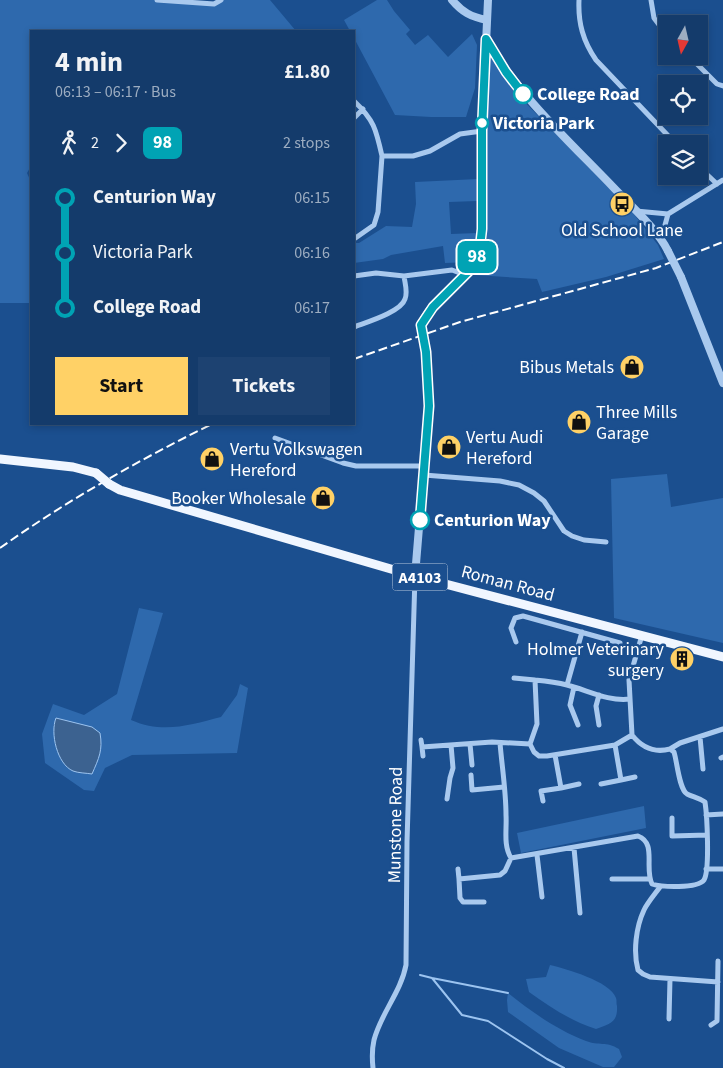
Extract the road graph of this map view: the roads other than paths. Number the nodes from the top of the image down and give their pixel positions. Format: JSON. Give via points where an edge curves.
{"nodes":[{"id":1,"x":157,"y":0,"type":"edge"},
{"id":2,"x":221,"y":0,"type":"edge"},
{"id":3,"x":452,"y":0,"type":"edge"},
{"id":4,"x":488,"y":0,"type":"edge"},
{"id":5,"x":579,"y":0,"type":"edge"},
{"id":6,"x":651,"y":0,"type":"edge"},
{"id":7,"x":487,"y":20,"type":"junction"},
{"id":8,"x":658,"y":23,"type":"edge"},
{"id":9,"x":486,"y":39,"type":"junction"},
{"id":10,"x":698,"y":65,"type":"edge"},
{"id":11,"x":723,"y":86,"type":"edge"},
{"id":12,"x":355,"y":102,"type":"edge"},
{"id":13,"x":363,"y":109,"type":"junction"},
{"id":14,"x":355,"y":117,"type":"edge"},
{"id":15,"x":482,"y":131,"type":"junction"},
{"id":16,"x":667,"y":135,"type":"edge"},
{"id":17,"x":382,"y":156,"type":"junction"},
{"id":18,"x":708,"y":176,"type":"edge"},
{"id":19,"x":723,"y":180,"type":"edge"},
{"id":20,"x":716,"y":184,"type":"junction"},
{"id":21,"x":636,"y":211,"type":"junction"},
{"id":22,"x":668,"y":214,"type":"junction"},
{"id":23,"x":355,"y":238,"type":"edge"},
{"id":24,"x":661,"y":240,"type":"junction"},
{"id":25,"x":465,"y":275,"type":"junction"},
{"id":26,"x":355,"y":276,"type":"edge"},
{"id":27,"x":404,"y":276,"type":"junction"},
{"id":28,"x":355,"y":327,"type":"edge"},
{"id":29,"x":723,"y":383,"type":"edge"},
{"id":30,"x":275,"y":438,"type":"dead end"},
{"id":31,"x":0,"y":459,"type":"edge"},
{"id":32,"x":424,"y":470,"type":"junction"},
{"id":33,"x":606,"y":542,"type":"dead end"},
{"id":34,"x":415,"y":576,"type":"junction"},
{"id":35,"x":582,"y":632,"type":"junction"},
{"id":36,"x":642,"y":635,"type":"junction"},
{"id":37,"x":516,"y":642,"type":"dead end"},
{"id":38,"x":620,"y":643,"type":"dead end"},
{"id":39,"x":723,"y":657,"type":"edge"},
{"id":40,"x":514,"y":678,"type":"dead end"},
{"id":41,"x":535,"y":680,"type":"junction"},
{"id":42,"x":567,"y":685,"type":"junction"},
{"id":43,"x":574,"y":687,"type":"junction"},
{"id":44,"x":599,"y":695,"type":"junction"},
{"id":45,"x":630,"y":699,"type":"junction"},
{"id":46,"x":578,"y":725,"type":"dead end"},
{"id":47,"x":599,"y":725,"type":"dead end"},
{"id":48,"x":723,"y":729,"type":"edge"},
{"id":49,"x":632,"y":735,"type":"junction"},
{"id":50,"x":700,"y":736,"type":"junction"},
{"id":51,"x":421,"y":740,"type":"dead end"},
{"id":52,"x":470,"y":744,"type":"junction"},
{"id":53,"x":500,"y":744,"type":"junction"},
{"id":54,"x":530,"y":744,"type":"junction"},
{"id":55,"x":451,"y":745,"type":"junction"},
{"id":56,"x":615,"y":745,"type":"junction"},
{"id":57,"x":422,"y":747,"type":"junction"},
{"id":58,"x":670,"y":749,"type":"junction"},
{"id":59,"x":555,"y":755,"type":"junction"},
{"id":60,"x":423,"y":756,"type":"dead end"},
{"id":61,"x":472,"y":765,"type":"dead end"},
{"id":62,"x":703,"y":769,"type":"dead end"},
{"id":63,"x":471,"y":775,"type":"dead end"},
{"id":64,"x":635,"y":777,"type":"dead end"},
{"id":65,"x":622,"y":780,"type":"junction"},
{"id":66,"x":579,"y":784,"type":"dead end"},
{"id":67,"x":601,"y":784,"type":"dead end"},
{"id":68,"x":504,"y":787,"type":"junction"},
{"id":69,"x":560,"y":788,"type":"junction"},
{"id":70,"x":447,"y":799,"type":"dead end"},
{"id":71,"x":543,"y":801,"type":"dead end"},
{"id":72,"x":723,"y":814,"type":"edge"},
{"id":73,"x":706,"y":815,"type":"junction"},
{"id":74,"x":672,"y":818,"type":"dead end"},
{"id":75,"x":707,"y":835,"type":"junction"},
{"id":76,"x":574,"y":848,"type":"junction"},
{"id":77,"x":537,"y":855,"type":"junction"},
{"id":78,"x":511,"y":858,"type":"junction"},
{"id":79,"x":458,"y":869,"type":"dead end"},
{"id":80,"x":706,"y":869,"type":"junction"},
{"id":81,"x":723,"y":869,"type":"edge"},
{"id":82,"x":459,"y":879,"type":"junction"},
{"id":83,"x":612,"y":879,"type":"dead end"},
{"id":84,"x":649,"y":879,"type":"junction"},
{"id":85,"x":660,"y":886,"type":"junction"},
{"id":86,"x":542,"y":896,"type":"dead end"},
{"id":87,"x":484,"y":902,"type":"dead end"},
{"id":88,"x":580,"y":913,"type":"dead end"},
{"id":89,"x":718,"y":961,"type":"dead end"},
{"id":90,"x":670,"y":979,"type":"junction"},
{"id":91,"x":718,"y":982,"type":"junction"},
{"id":92,"x":669,"y":1019,"type":"dead end"},
{"id":93,"x":711,"y":1025,"type":"dead end"},
{"id":94,"x":373,"y":1068,"type":"edge"}],
"edges":[{"from":1,"to":2,"type":"street","via":[[214,4]]},
{"from":3,"to":7,"type":"street","via":[[469,15]]},
{"from":4,"to":7,"type":"street"},
{"from":5,"to":16,"type":"street","via":[[581,32],[590,51]]},
{"from":6,"to":8,"type":"street"},
{"from":7,"to":9,"type":"street"},
{"from":9,"to":15,"type":"street"},
{"from":9,"to":21,"type":"street","via":[[523,94]]},
{"from":10,"to":11,"type":"street"},
{"from":12,"to":13,"type":"street"},
{"from":13,"to":14,"type":"street"},
{"from":13,"to":17,"type":"street","via":[[373,122]]},
{"from":15,"to":17,"type":"street","via":[[460,134],[430,151],[413,156]]},
{"from":15,"to":25,"type":"street","via":[[480,247],[476,260]]},
{"from":17,"to":23,"type":"street","via":[[374,225]]},
{"from":18,"to":20,"type":"street"},
{"from":19,"to":20,"type":"street"},
{"from":20,"to":22,"type":"street"},
{"from":21,"to":22,"type":"street"},
{"from":21,"to":24,"type":"street"},
{"from":22,"to":24,"type":"street"},
{"from":24,"to":29,"type":"street","bridge":true,"via":[[681,278]]},
{"from":25,"to":27,"type":"street","via":[[452,270]]},
{"from":25,"to":32,"type":"street","bridge":true,"via":[[422,322],[429,406]]},
{"from":26,"to":27,"type":"street","via":[[376,273]]},
{"from":27,"to":28,"type":"street","via":[[405,302],[397,310]]},
{"from":30,"to":32,"type":"street","via":[[342,463]]},
{"from":31,"to":34,"type":"main road","name":"Roman Road","number":"A4103","bridge":true,"via":[[73,467],[96,473],[120,490]]},
{"from":32,"to":33,"type":"street","via":[[519,485],[544,502],[564,531],[584,540]]},
{"from":32,"to":34,"type":"street"},
{"from":34,"to":36,"type":"main road","name":"Roman Road","number":"A4103"},
{"from":34,"to":94,"type":"street","name":"Munstone Road","via":[[406,965],[404,979],[378,1028]]},
{"from":35,"to":37,"type":"street","via":[[523,616],[515,618],[511,628]]},
{"from":35,"to":38,"type":"street"},
{"from":35,"to":42,"type":"street"},
{"from":36,"to":39,"type":"main road","name":"Roman Road","number":"A4103"},
{"from":36,"to":45,"type":"street","via":[[630,680]]},
{"from":40,"to":41,"type":"street"},
{"from":41,"to":42,"type":"street"},
{"from":41,"to":54,"type":"street","via":[[537,724]]},
{"from":42,"to":43,"type":"street"},
{"from":43,"to":44,"type":"street"},
{"from":43,"to":46,"type":"street","via":[[570,705]]},
{"from":44,"to":45,"type":"street"},
{"from":44,"to":47,"type":"street","via":[[596,708]]},
{"from":45,"to":49,"type":"street"},
{"from":48,"to":50,"type":"street"},
{"from":49,"to":56,"type":"street"},
{"from":49,"to":58,"type":"street","via":[[651,750]]},
{"from":50,"to":58,"type":"street"},
{"from":50,"to":62,"type":"street"},
{"from":51,"to":57,"type":"street"},
{"from":52,"to":53,"type":"street"},
{"from":52,"to":55,"type":"street"},
{"from":52,"to":61,"type":"street"},
{"from":53,"to":54,"type":"street"},
{"from":53,"to":68,"type":"street"},
{"from":54,"to":59,"type":"street","via":[[539,756]]},
{"from":55,"to":57,"type":"street"},
{"from":55,"to":70,"type":"street","via":[[453,768]]},
{"from":56,"to":59,"type":"street"},
{"from":56,"to":65,"type":"street"},
{"from":57,"to":60,"type":"street"},
{"from":58,"to":73,"type":"street","via":[[674,752],[682,788],[686,794],[705,802]]},
{"from":59,"to":69,"type":"street"},
{"from":63,"to":68,"type":"street","via":[[472,790]]},
{"from":64,"to":65,"type":"street"},
{"from":65,"to":67,"type":"street"},
{"from":66,"to":69,"type":"street"},
{"from":68,"to":78,"type":"street","via":[[505,835]]},
{"from":69,"to":71,"type":"street","via":[[541,791]]},
{"from":72,"to":73,"type":"street"},
{"from":73,"to":75,"type":"street"},
{"from":74,"to":75,"type":"street","via":[[672,836]]},
{"from":75,"to":80,"type":"street"},
{"from":76,"to":77,"type":"street"},
{"from":76,"to":84,"type":"street","via":[[633,836],[643,838],[649,849]]},
{"from":76,"to":88,"type":"street"},
{"from":77,"to":78,"type":"street"},
{"from":77,"to":86,"type":"street"},
{"from":78,"to":82,"type":"street","via":[[500,875]]},
{"from":79,"to":82,"type":"street"},
{"from":80,"to":81,"type":"street"},
{"from":80,"to":85,"type":"street","via":[[704,880],[695,886]]},
{"from":82,"to":87,"type":"street","via":[[463,902]]},
{"from":83,"to":84,"type":"street"},
{"from":84,"to":85,"type":"street","via":[[652,884]]},
{"from":85,"to":90,"type":"street","via":[[640,921],[636,964],[643,974]]},
{"from":89,"to":91,"type":"street"},
{"from":90,"to":91,"type":"street"},
{"from":90,"to":92,"type":"street"},
{"from":91,"to":93,"type":"street","via":[[717,1021]]}]}
